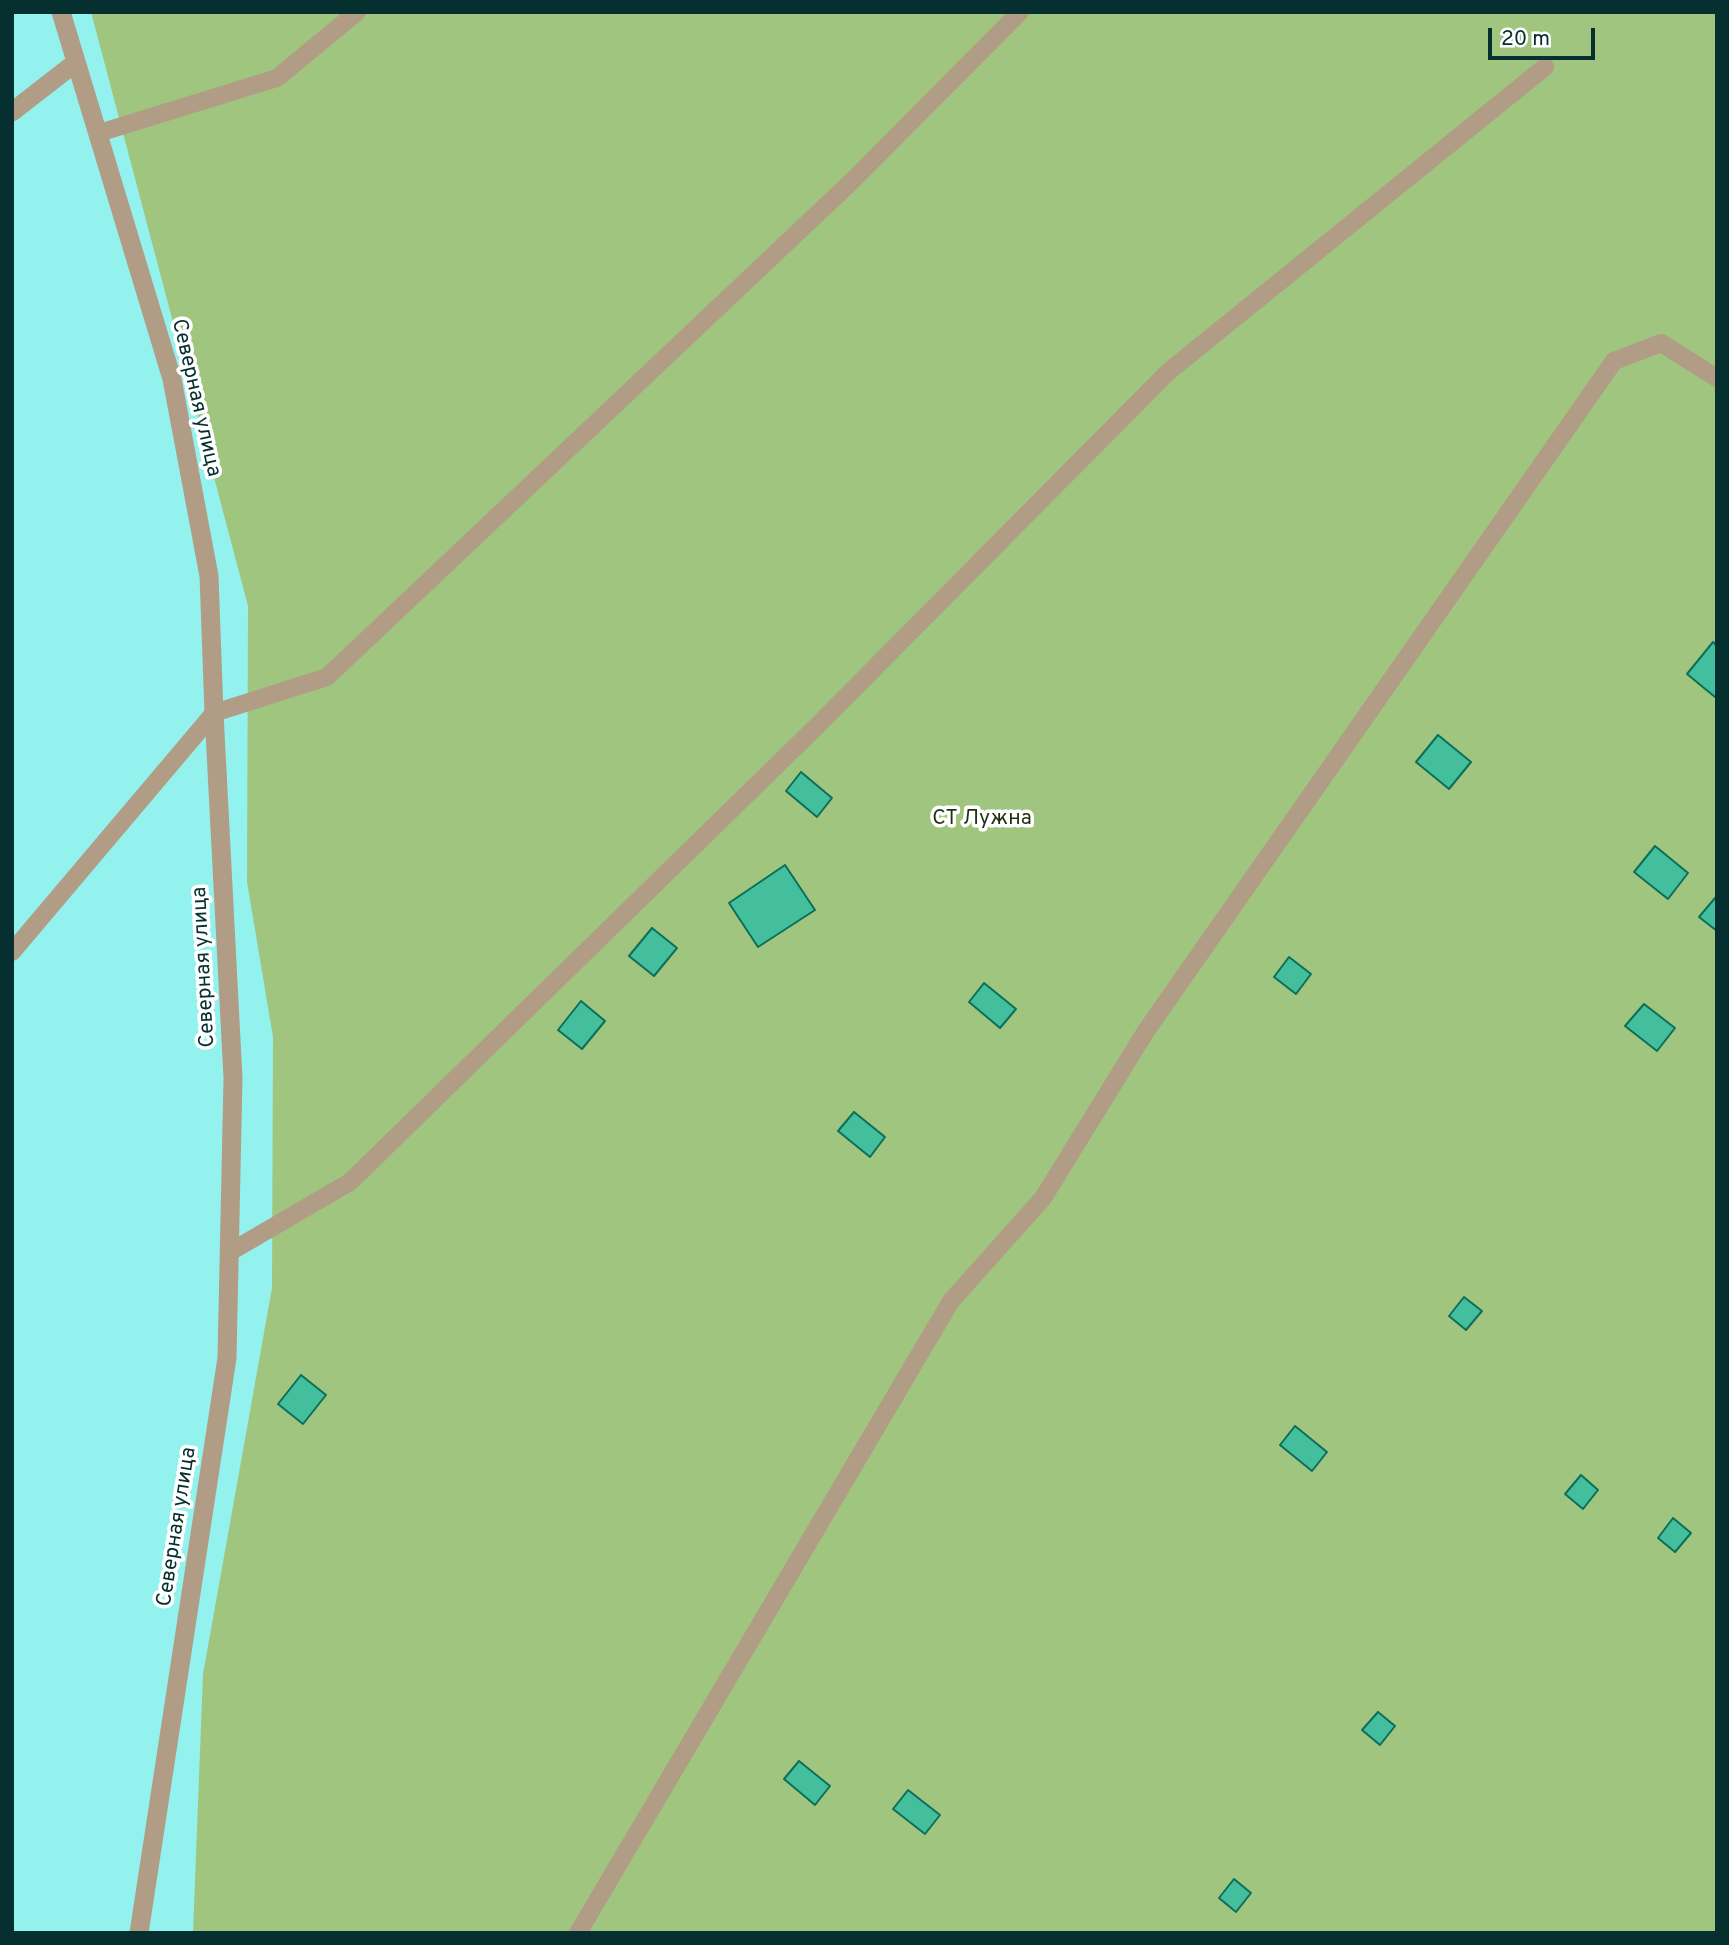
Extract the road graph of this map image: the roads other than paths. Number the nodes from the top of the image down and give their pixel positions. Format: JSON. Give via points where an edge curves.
{"nodes":[{"id":1,"x":61,"y":12,"type":"edge"},
{"id":2,"x":357,"y":12,"type":"edge"},
{"id":3,"x":1020,"y":12,"type":"edge"},
{"id":4,"x":75,"y":63,"type":"junction"},
{"id":5,"x":1545,"y":67,"type":"dead end"},
{"id":6,"x":12,"y":112,"type":"edge"},
{"id":7,"x":99,"y":133,"type":"junction"},
{"id":8,"x":1717,"y":378,"type":"edge"},
{"id":9,"x":214,"y":713,"type":"junction"},
{"id":10,"x":12,"y":952,"type":"edge"},
{"id":11,"x":230,"y":1252,"type":"junction"},
{"id":12,"x":139,"y":1933,"type":"edge"},
{"id":13,"x":578,"y":1933,"type":"edge"}],
"edges":[{"from":1,"to":4,"type":"street","name":"Северная улица"},
{"from":2,"to":7,"type":"lane","via":[[277,78]]},
{"from":3,"to":9,"type":"lane","via":[[851,182],[327,677]]},
{"from":4,"to":6,"type":"street"},
{"from":4,"to":7,"type":"street","name":"Северная улица"},
{"from":5,"to":11,"type":"lane","via":[[1168,372],[818,725],[350,1182]]},
{"from":7,"to":9,"type":"street","name":"Северная улица","via":[[172,379],[209,576]]},
{"from":8,"to":13,"type":"lane","via":[[1661,343],[1614,361],[1146,1031],[1043,1198],[951,1301]]},
{"from":9,"to":10,"type":"lane"},
{"from":9,"to":11,"type":"street","name":"Северная улица","via":[[233,1078]]},
{"from":11,"to":12,"type":"street","name":"Северная улица","via":[[227,1358]]}]}
